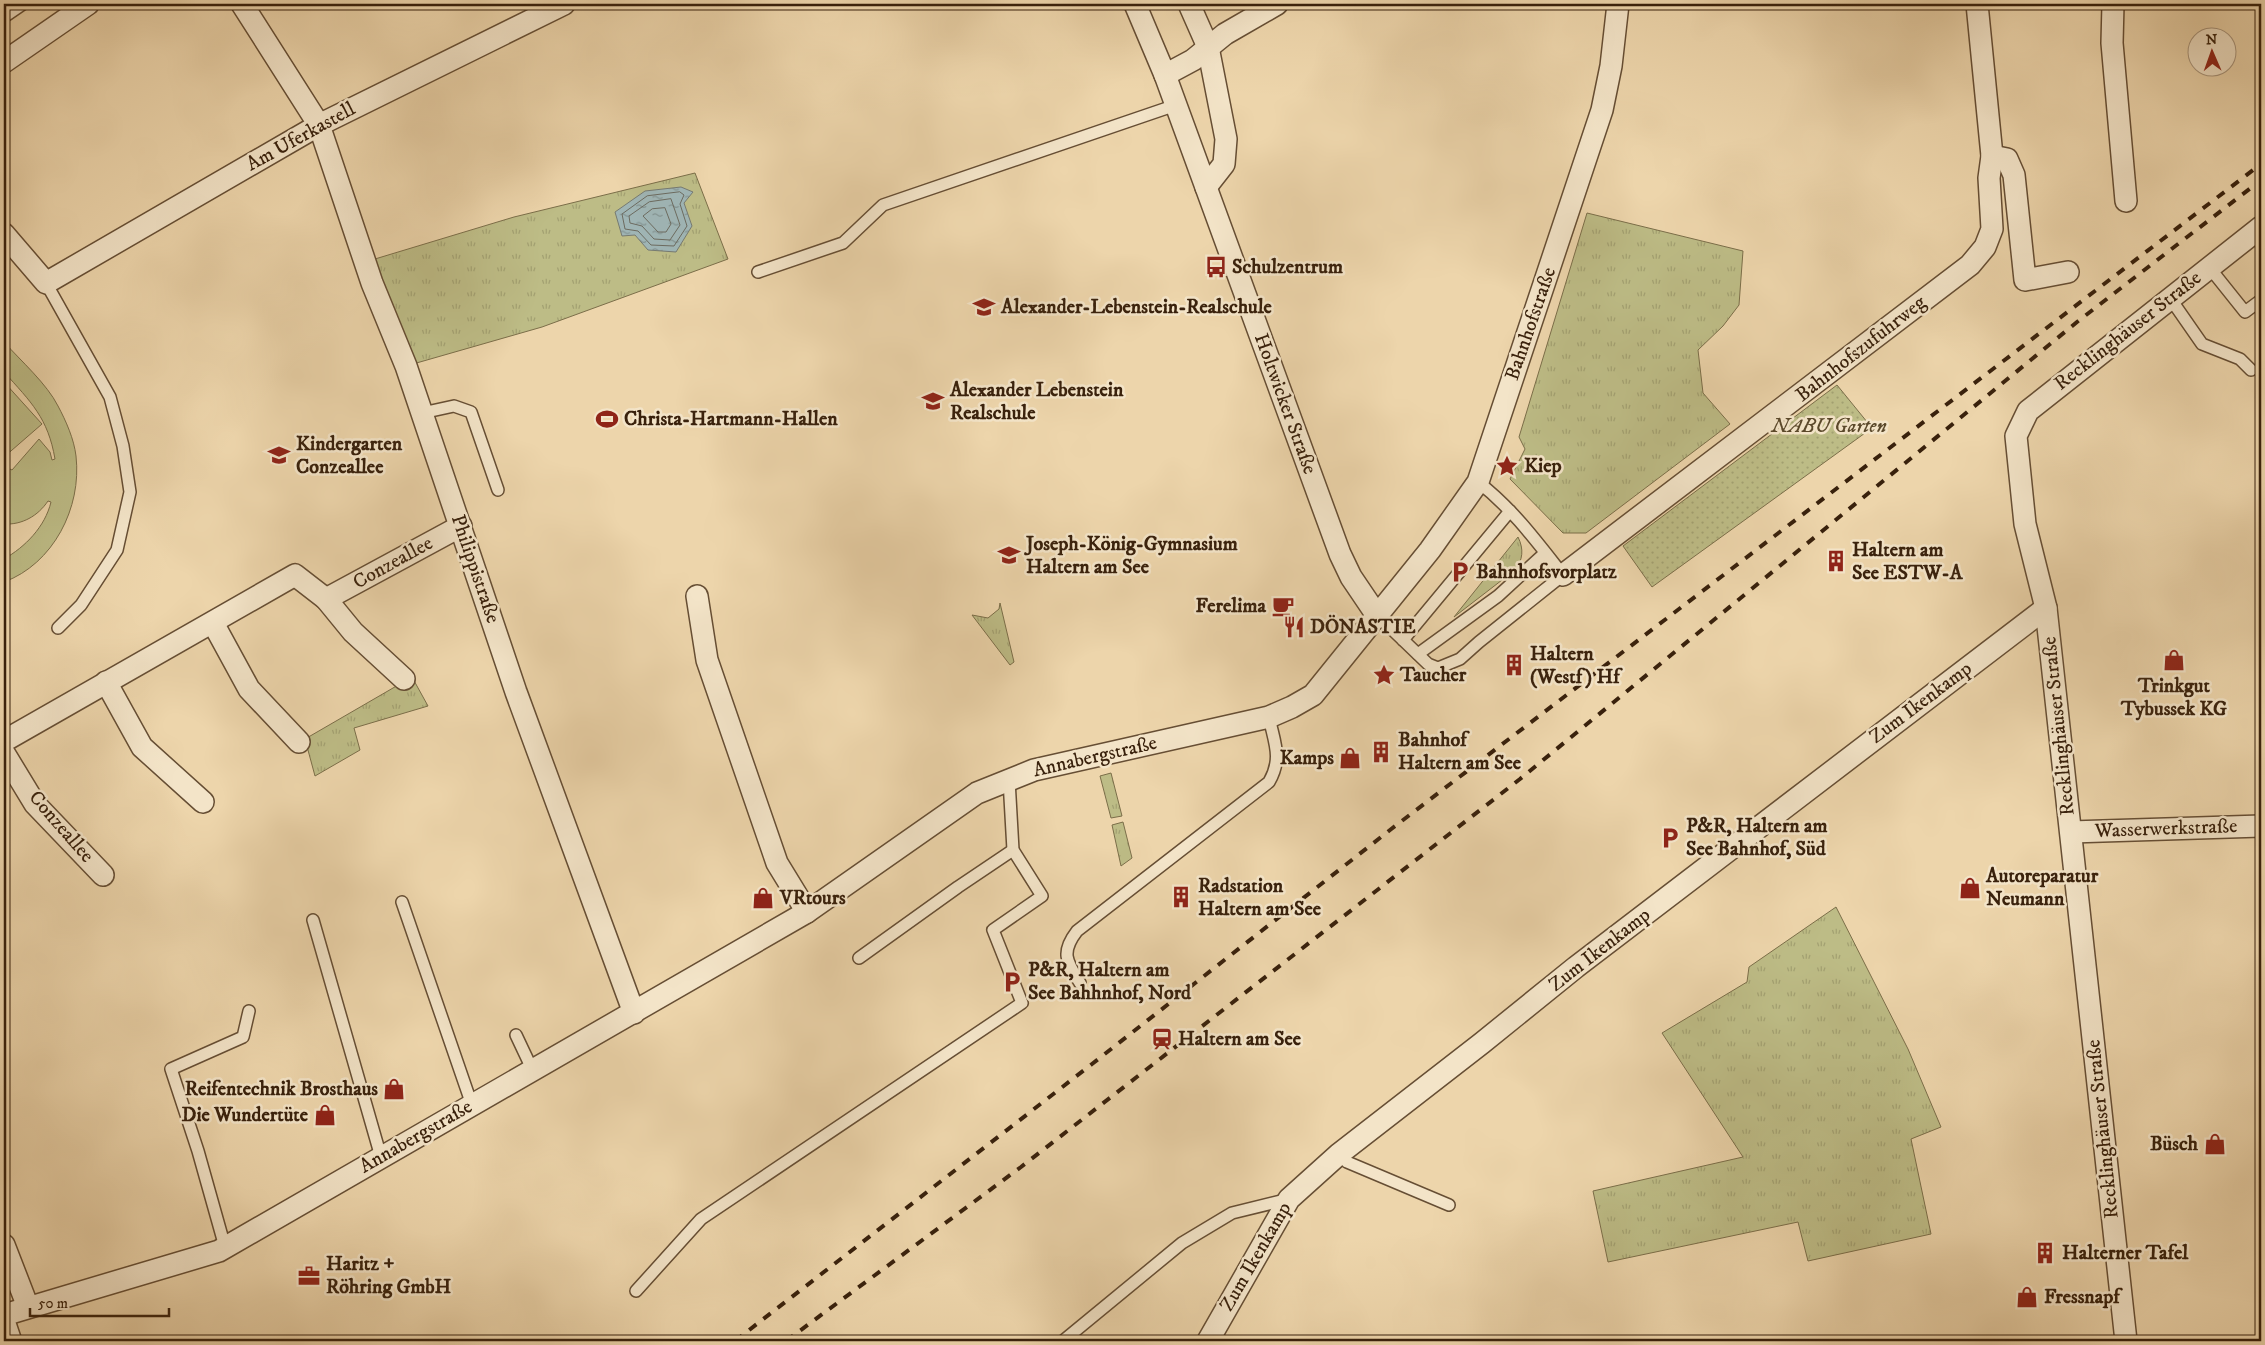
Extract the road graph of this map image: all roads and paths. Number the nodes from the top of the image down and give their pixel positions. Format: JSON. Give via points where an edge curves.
{"nodes":[{"id":1,"x":23,"y":4,"type":"edge"},
{"id":2,"x":88,"y":4,"type":"edge"},
{"id":3,"x":242,"y":4,"type":"edge"},
{"id":4,"x":564,"y":4,"type":"edge"},
{"id":5,"x":1135,"y":4,"type":"edge"},
{"id":6,"x":1189,"y":4,"type":"edge"},
{"id":7,"x":1277,"y":4,"type":"edge"},
{"id":8,"x":1618,"y":4,"type":"edge"},
{"id":9,"x":1977,"y":4,"type":"edge"},
{"id":10,"x":2113,"y":4,"type":"edge"},
{"id":11,"x":4,"y":17,"type":"edge"},
{"id":12,"x":1208,"y":47,"type":"junction"},
{"id":13,"x":4,"y":62,"type":"edge"},
{"id":14,"x":1165,"y":74,"type":"junction"},
{"id":15,"x":1176,"y":105,"type":"junction"},
{"id":16,"x":318,"y":125,"type":"junction"},
{"id":17,"x":1992,"y":156,"type":"junction"},
{"id":18,"x":1206,"y":187,"type":"junction"},
{"id":19,"x":2126,"y":201,"type":"dead end"},
{"id":20,"x":2261,"y":227,"type":"edge"},
{"id":21,"x":4,"y":234,"type":"edge"},
{"id":22,"x":2209,"y":267,"type":"junction"},
{"id":23,"x":758,"y":272,"type":"dead end"},
{"id":24,"x":2068,"y":272,"type":"dead end"},
{"id":25,"x":46,"y":283,"type":"junction"},
{"id":26,"x":2170,"y":298,"type":"junction"},
{"id":27,"x":2261,"y":300,"type":"edge"},
{"id":28,"x":2251,"y":370,"type":"dead end"},
{"id":29,"x":422,"y":413,"type":"junction"},
{"id":30,"x":1478,"y":482,"type":"junction"},
{"id":31,"x":498,"y":490,"type":"dead end"},
{"id":32,"x":1510,"y":511,"type":"junction"},
{"id":33,"x":461,"y":526,"type":"junction"},
{"id":34,"x":1545,"y":553,"type":"junction"},
{"id":35,"x":1563,"y":575,"type":"junction"},
{"id":36,"x":697,"y":596,"type":"dead end"},
{"id":37,"x":326,"y":599,"type":"junction"},
{"id":38,"x":2046,"y":608,"type":"junction"},
{"id":39,"x":1376,"y":614,"type":"junction"},
{"id":40,"x":213,"y":623,"type":"junction"},
{"id":41,"x":58,"y":628,"type":"dead end"},
{"id":42,"x":1403,"y":640,"type":"junction"},
{"id":43,"x":1418,"y":654,"type":"junction"},
{"id":44,"x":404,"y":679,"type":"dead end"},
{"id":45,"x":106,"y":682,"type":"junction"},
{"id":46,"x":1269,"y":717,"type":"junction"},
{"id":47,"x":4,"y":740,"type":"edge"},
{"id":48,"x":299,"y":742,"type":"dead end"},
{"id":49,"x":4,"y":753,"type":"edge"},
{"id":50,"x":1009,"y":780,"type":"junction"},
{"id":51,"x":203,"y":802,"type":"dead end"},
{"id":52,"x":2261,"y":826,"type":"edge"},
{"id":53,"x":2071,"y":832,"type":"junction"},
{"id":54,"x":1013,"y":850,"type":"junction"},
{"id":55,"x":103,"y":875,"type":"dead end"},
{"id":56,"x":402,"y":902,"type":"dead end"},
{"id":57,"x":807,"y":912,"type":"junction"},
{"id":58,"x":313,"y":920,"type":"dead end"},
{"id":59,"x":859,"y":958,"type":"dead end"},
{"id":60,"x":1080,"y":983,"type":"dead end"},
{"id":61,"x":249,"y":1011,"type":"dead end"},
{"id":62,"x":634,"y":1013,"type":"junction"},
{"id":63,"x":516,"y":1035,"type":"dead end"},
{"id":64,"x":533,"y":1071,"type":"junction"},
{"id":65,"x":472,"y":1105,"type":"junction"},
{"id":66,"x":1339,"y":1154,"type":"junction"},
{"id":67,"x":381,"y":1156,"type":"junction"},
{"id":68,"x":1289,"y":1199,"type":"junction"},
{"id":69,"x":1449,"y":1204,"type":"dead end"},
{"id":70,"x":4,"y":1245,"type":"edge"},
{"id":71,"x":225,"y":1247,"type":"junction"},
{"id":72,"x":636,"y":1291,"type":"dead end"},
{"id":73,"x":28,"y":1308,"type":"junction"},
{"id":74,"x":5,"y":1315,"type":"edge"},
{"id":75,"x":16,"y":1341,"type":"edge"},
{"id":76,"x":1062,"y":1341,"type":"edge"},
{"id":77,"x":1208,"y":1341,"type":"edge"},
{"id":78,"x":2126,"y":1341,"type":"edge"}],
"edges":[{"from":1,"to":11,"type":"lane"},
{"from":2,"to":13,"type":"street"},
{"from":3,"to":16,"type":"street","name":"Philippistraße"},
{"from":4,"to":16,"type":"street","name":"Am Uferkastell"},
{"from":5,"to":14,"type":"street","name":"Holtwicker Straße"},
{"from":6,"to":12,"type":"street"},
{"from":7,"to":12,"type":"street"},
{"from":8,"to":30,"type":"street","name":"Bahnhofstraße","via":[[1602,110]]},
{"from":9,"to":17,"type":"street"},
{"from":10,"to":19,"type":"street","via":[[2112,43]]},
{"from":12,"to":14,"type":"street","via":[[1193,60]]},
{"from":12,"to":18,"type":"street","via":[[1226,139],[1224,164]]},
{"from":14,"to":15,"type":"street","name":"Holtwicker Straße"},
{"from":15,"to":18,"type":"street","name":"Holtwicker Straße"},
{"from":15,"to":23,"type":"lane","via":[[883,205],[843,243]]},
{"from":16,"to":25,"type":"street","name":"Am Uferkastell"},
{"from":16,"to":29,"type":"street","name":"Philippistraße","via":[[372,283]]},
{"from":17,"to":24,"type":"street","via":[[2007,159],[2014,175],[2025,280]]},
{"from":17,"to":35,"type":"street","name":"Bahnhofszufuhrweg","via":[[1989,178],[1992,229],[1985,247],[1970,265]]},
{"from":18,"to":39,"type":"street","name":"Holtwicker Straße","via":[[1340,554]]},
{"from":20,"to":22,"type":"street","name":"Recklinghäuser Straße"},
{"from":21,"to":25,"type":"street"},
{"from":22,"to":26,"type":"street","name":"Recklinghäuser Straße"},
{"from":22,"to":27,"type":"lane","via":[[2244,312]]},
{"from":25,"to":41,"type":"lane","via":[[110,397],[123,446],[130,492],[117,550],[81,604]]},
{"from":26,"to":28,"type":"lane","via":[[2202,344],[2240,359]]},
{"from":26,"to":38,"type":"street","name":"Recklinghäuser Straße","via":[[2028,411],[2016,436],[2025,524]]},
{"from":29,"to":31,"type":"lane","via":[[454,406],[471,412]]},
{"from":29,"to":33,"type":"street","name":"Philippistraße"},
{"from":30,"to":32,"type":"lane"},
{"from":30,"to":39,"type":"street","name":"Bahnhofstraße","via":[[1430,550]]},
{"from":32,"to":34,"type":"lane"},
{"from":32,"to":42,"type":"lane"},
{"from":33,"to":37,"type":"street","name":"Conzeallee"},
{"from":33,"to":62,"type":"street","name":"Philippistraße","via":[[516,692]]},
{"from":34,"to":35,"type":"lane"},
{"from":34,"to":43,"type":"lane","via":[[1498,596]]},
{"from":35,"to":43,"type":"lane","via":[[1460,659],[1438,668]]},
{"from":36,"to":57,"type":"street","via":[[707,660],[777,863]]},
{"from":37,"to":40,"type":"street","name":"Conzeallee","via":[[295,575]]},
{"from":37,"to":44,"type":"street","name":"Conzeallee","via":[[353,632]]},
{"from":38,"to":53,"type":"street","name":"Recklinghäuser Straße"},
{"from":38,"to":66,"type":"street","name":"Zum Ikenkamp","via":[[1576,967]]},
{"from":39,"to":42,"type":"lane"},
{"from":39,"to":46,"type":"street","name":"Annabergstraße","via":[[1313,694]]},
{"from":40,"to":45,"type":"street","name":"Conzeallee"},
{"from":40,"to":48,"type":"street","via":[[249,689]]},
{"from":42,"to":43,"type":"lane"},
{"from":45,"to":47,"type":"street","name":"Conzeallee"},
{"from":45,"to":51,"type":"street","via":[[142,747]]},
{"from":46,"to":50,"type":"street","name":"Annabergstraße","via":[[1034,770]]},
{"from":46,"to":60,"type":"lane","via":[[1278,758],[1269,782],[1077,931],[1068,943],[1066,955]]},
{"from":49,"to":55,"type":"street","name":"Conzeallee","via":[[35,804]]},
{"from":50,"to":54,"type":"lane"},
{"from":50,"to":57,"type":"street","name":"Annabergstraße","via":[[977,793]]},
{"from":52,"to":53,"type":"street","name":"Wasserwerkstraße"},
{"from":53,"to":78,"type":"street","name":"Recklinghäuser Straße"},
{"from":54,"to":59,"type":"lane"},
{"from":54,"to":72,"type":"lane","via":[[1042,896],[993,930],[1022,1003],[701,1220]]},
{"from":56,"to":65,"type":"lane"},
{"from":57,"to":62,"type":"street","name":"Annabergstraße"},
{"from":58,"to":67,"type":"lane"},
{"from":61,"to":71,"type":"lane","via":[[242,1037],[170,1069],[198,1151]]},
{"from":62,"to":64,"type":"street","name":"Annabergstraße"},
{"from":63,"to":64,"type":"lane"},
{"from":64,"to":65,"type":"street","name":"Annabergstraße"},
{"from":65,"to":67,"type":"street","name":"Annabergstraße"},
{"from":66,"to":68,"type":"street","name":"Zum Ikenkamp"},
{"from":66,"to":69,"type":"lane","via":[[1347,1162]]},
{"from":67,"to":71,"type":"street","name":"Annabergstraße"},
{"from":68,"to":76,"type":"lane","via":[[1232,1213],[1182,1243]]},
{"from":68,"to":77,"type":"street","name":"Zum Ikenkamp"},
{"from":70,"to":73,"type":"street"},
{"from":71,"to":73,"type":"street","name":"Annabergstraße"},
{"from":73,"to":74,"type":"street","name":"Annabergstraße"},
{"from":74,"to":75,"type":"lane"}]}
